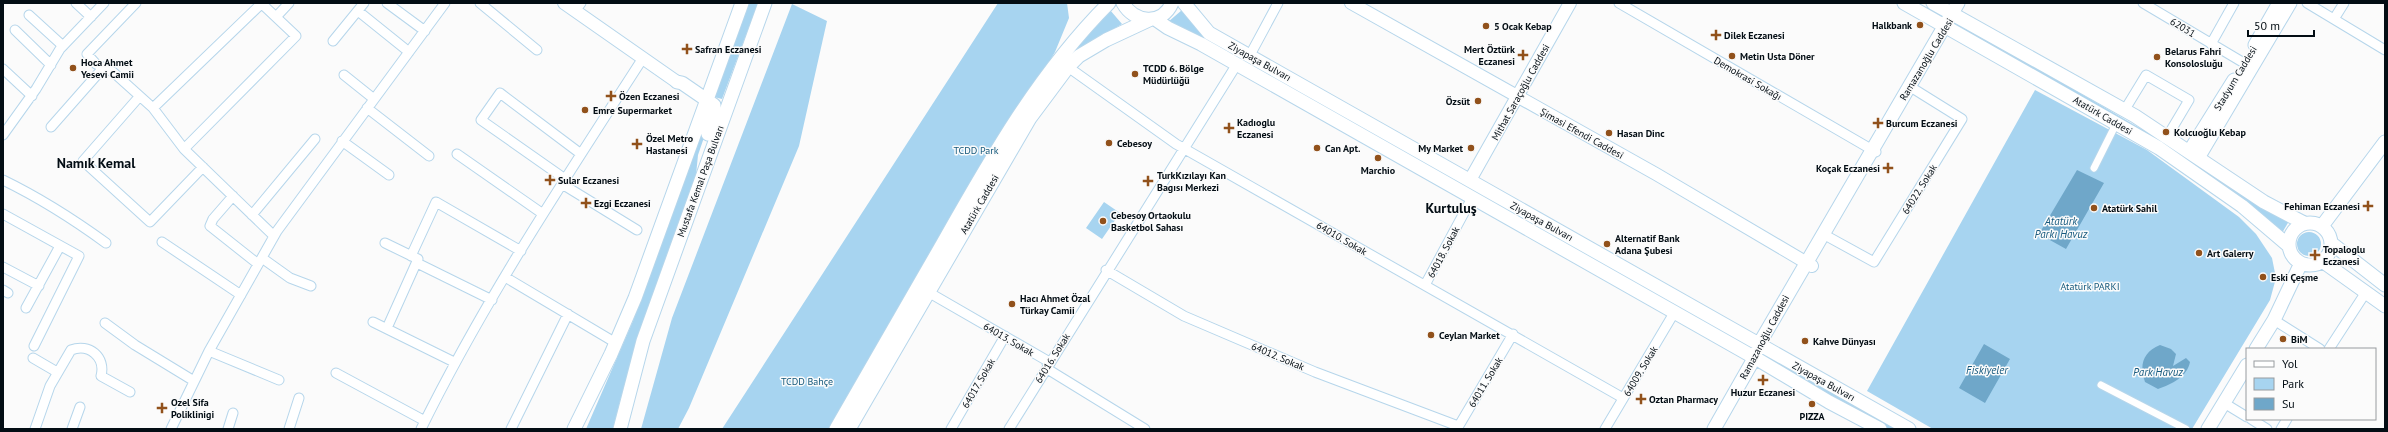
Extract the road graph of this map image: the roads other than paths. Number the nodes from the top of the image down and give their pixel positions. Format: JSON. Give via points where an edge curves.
{"nodes":[{"id":1,"x":76,"y":3,"type":"edge"},
{"id":2,"x":104,"y":3,"type":"edge"},
{"id":3,"x":136,"y":3,"type":"edge"},
{"id":4,"x":261,"y":3,"type":"edge"},
{"id":5,"x":289,"y":3,"type":"edge"},
{"id":6,"x":364,"y":3,"type":"edge"},
{"id":7,"x":387,"y":3,"type":"edge"},
{"id":8,"x":445,"y":3,"type":"edge"},
{"id":9,"x":480,"y":3,"type":"edge"},
{"id":10,"x":564,"y":3,"type":"edge"},
{"id":11,"x":742,"y":3,"type":"edge"},
{"id":12,"x":765,"y":3,"type":"edge"},
{"id":13,"x":1109,"y":3,"type":"edge"},
{"id":14,"x":1123,"y":3,"type":"edge"},
{"id":15,"x":1172,"y":3,"type":"edge"},
{"id":16,"x":1184,"y":3,"type":"edge"},
{"id":17,"x":1278,"y":3,"type":"edge"},
{"id":18,"x":1351,"y":3,"type":"edge"},
{"id":19,"x":1570,"y":3,"type":"edge"},
{"id":20,"x":1618,"y":3,"type":"edge"},
{"id":21,"x":1904,"y":3,"type":"edge"},
{"id":22,"x":1933,"y":3,"type":"edge"},
{"id":23,"x":2143,"y":3,"type":"edge"},
{"id":24,"x":2234,"y":3,"type":"edge"},
{"id":25,"x":2281,"y":3,"type":"edge"},
{"id":26,"x":2308,"y":3,"type":"edge"},
{"id":27,"x":2344,"y":3,"type":"edge"},
{"id":28,"x":578,"y":7,"type":"edge"},
{"id":29,"x":1955,"y":8,"type":"edge"},
{"id":30,"x":358,"y":11,"type":"junction"},
{"id":31,"x":29,"y":15,"type":"dead end"},
{"id":32,"x":91,"y":17,"type":"junction"},
{"id":33,"x":276,"y":17,"type":"junction"},
{"id":34,"x":1153,"y":19,"type":"junction"},
{"id":35,"x":2334,"y":19,"type":"junction"},
{"id":36,"x":1946,"y":27,"type":"junction"},
{"id":37,"x":15,"y":30,"type":"dead end"},
{"id":38,"x":425,"y":31,"type":"junction"},
{"id":39,"x":333,"y":41,"type":"dead end"},
{"id":40,"x":2211,"y":44,"type":"junction"},
{"id":41,"x":64,"y":46,"type":"junction"},
{"id":42,"x":537,"y":50,"type":"dead end"},
{"id":43,"x":2385,"y":50,"type":"edge"},
{"id":44,"x":409,"y":52,"type":"junction"},
{"id":45,"x":1250,"y":55,"type":"junction"},
{"id":46,"x":643,"y":58,"type":"junction"},
{"id":47,"x":2244,"y":63,"type":"junction"},
{"id":48,"x":1237,"y":64,"type":"junction"},
{"id":49,"x":51,"y":65,"type":"junction"},
{"id":50,"x":1068,"y":67,"type":"junction"},
{"id":51,"x":102,"y":68,"type":"junction"},
{"id":52,"x":3,"y":69,"type":"edge"},
{"id":53,"x":344,"y":75,"type":"dead end"},
{"id":54,"x":738,"y":75,"type":"junction"},
{"id":55,"x":713,"y":81,"type":"junction"},
{"id":56,"x":677,"y":82,"type":"joint"},
{"id":57,"x":1912,"y":87,"type":"junction"},
{"id":58,"x":691,"y":92,"type":"junction"},
{"id":59,"x":32,"y":96,"type":"junction"},
{"id":60,"x":139,"y":97,"type":"junction"},
{"id":61,"x":1517,"y":97,"type":"junction"},
{"id":62,"x":374,"y":99,"type":"junction"},
{"id":63,"x":708,"y":104,"type":"junction"},
{"id":64,"x":152,"y":108,"type":"junction"},
{"id":65,"x":367,"y":108,"type":"junction"},
{"id":66,"x":2124,"y":111,"type":"junction"},
{"id":67,"x":700,"y":119,"type":"junction"},
{"id":68,"x":50,"y":127,"type":"dead end"},
{"id":69,"x":2114,"y":128,"type":"dead end"},
{"id":70,"x":3,"y":136,"type":"edge"},
{"id":71,"x":2167,"y":137,"type":"junction"},
{"id":72,"x":315,"y":139,"type":"dead end"},
{"id":73,"x":342,"y":141,"type":"junction"},
{"id":74,"x":2385,"y":142,"type":"edge"},
{"id":75,"x":1184,"y":148,"type":"junction"},
{"id":76,"x":184,"y":149,"type":"junction"},
{"id":77,"x":1874,"y":152,"type":"junction"},
{"id":78,"x":456,"y":154,"type":"dead end"},
{"id":79,"x":581,"y":154,"type":"junction"},
{"id":80,"x":2194,"y":155,"type":"junction"},
{"id":81,"x":429,"y":156,"type":"dead end"},
{"id":82,"x":203,"y":167,"type":"junction"},
{"id":83,"x":2094,"y":168,"type":"dead end"},
{"id":84,"x":389,"y":175,"type":"dead end"},
{"id":85,"x":702,"y":176,"type":"junction"},
{"id":86,"x":3,"y":180,"type":"edge"},
{"id":87,"x":1470,"y":180,"type":"junction"},
{"id":88,"x":563,"y":181,"type":"junction"},
{"id":89,"x":233,"y":196,"type":"junction"},
{"id":90,"x":1472,"y":198,"type":"junction"},
{"id":91,"x":3,"y":214,"type":"edge"},
{"id":92,"x":543,"y":214,"type":"junction"},
{"id":93,"x":252,"y":215,"type":"junction"},
{"id":94,"x":2304,"y":224,"type":"junction"},
{"id":95,"x":2322,"y":226,"type":"junction"},
{"id":96,"x":637,"y":230,"type":"dead end"},
{"id":97,"x":1826,"y":235,"type":"junction"},
{"id":98,"x":274,"y":236,"type":"junction"},
{"id":99,"x":162,"y":242,"type":"dead end"},
{"id":100,"x":106,"y":243,"type":"dead end"},
{"id":101,"x":386,"y":243,"type":"dead end"},
{"id":102,"x":2331,"y":243,"type":"junction"},
{"id":103,"x":60,"y":246,"type":"junction"},
{"id":104,"x":2289,"y":246,"type":"junction"},
{"id":105,"x":521,"y":251,"type":"junction"},
{"id":106,"x":414,"y":259,"type":"junction"},
{"id":107,"x":260,"y":261,"type":"junction"},
{"id":108,"x":2322,"y":261,"type":"junction"},
{"id":109,"x":2301,"y":263,"type":"junction"},
{"id":110,"x":1809,"y":264,"type":"junction"},
{"id":111,"x":3,"y":267,"type":"edge"},
{"id":112,"x":1106,"y":270,"type":"junction"},
{"id":113,"x":505,"y":277,"type":"junction"},
{"id":114,"x":2385,"y":284,"type":"edge"},
{"id":115,"x":1425,"y":285,"type":"junction"},
{"id":116,"x":39,"y":286,"type":"junction"},
{"id":117,"x":311,"y":286,"type":"dead end"},
{"id":118,"x":928,"y":292,"type":"junction"},
{"id":119,"x":2366,"y":292,"type":"junction"},
{"id":120,"x":240,"y":295,"type":"junction"},
{"id":121,"x":492,"y":300,"type":"junction"},
{"id":122,"x":2385,"y":306,"type":"edge"},
{"id":123,"x":26,"y":308,"type":"dead end"},
{"id":124,"x":1674,"y":313,"type":"junction"},
{"id":125,"x":568,"y":314,"type":"junction"},
{"id":126,"x":2274,"y":320,"type":"junction"},
{"id":127,"x":373,"y":322,"type":"dead end"},
{"id":128,"x":104,"y":323,"type":"dead end"},
{"id":129,"x":387,"y":328,"type":"junction"},
{"id":130,"x":1513,"y":334,"type":"junction"},
{"id":131,"x":1005,"y":336,"type":"junction"},
{"id":132,"x":34,"y":346,"type":"dead end"},
{"id":133,"x":615,"y":346,"type":"junction"},
{"id":134,"x":2257,"y":348,"type":"edge"},
{"id":135,"x":2318,"y":348,"type":"edge"},
{"id":136,"x":2330,"y":348,"type":"edge"},
{"id":137,"x":209,"y":350,"type":"junction"},
{"id":138,"x":1760,"y":353,"type":"junction"},
{"id":139,"x":33,"y":358,"type":"dead end"},
{"id":140,"x":454,"y":362,"type":"junction"},
{"id":141,"x":1047,"y":365,"type":"junction"},
{"id":142,"x":2246,"y":367,"type":"edge"},
{"id":143,"x":58,"y":372,"type":"junction"},
{"id":144,"x":336,"y":373,"type":"dead end"},
{"id":145,"x":279,"y":380,"type":"dead end"},
{"id":146,"x":194,"y":381,"type":"junction"},
{"id":147,"x":2101,"y":385,"type":"dead end"},
{"id":148,"x":130,"y":392,"type":"dead end"},
{"id":149,"x":299,"y":398,"type":"dead end"},
{"id":150,"x":1623,"y":398,"type":"junction"},
{"id":151,"x":2224,"y":403,"type":"junction"},
{"id":152,"x":80,"y":407,"type":"dead end"},
{"id":153,"x":233,"y":413,"type":"dead end"},
{"id":154,"x":2246,"y":416,"type":"edge"},
{"id":155,"x":2253,"y":420,"type":"edge"},
{"id":156,"x":2286,"y":420,"type":"edge"},
{"id":157,"x":424,"y":425,"type":"edge"},
{"id":158,"x":1458,"y":428,"type":"edge"},
{"id":159,"x":35,"y":429,"type":"edge"},
{"id":160,"x":72,"y":429,"type":"edge"},
{"id":161,"x":171,"y":429,"type":"edge"},
{"id":162,"x":228,"y":429,"type":"edge"},
{"id":163,"x":289,"y":429,"type":"edge"},
{"id":164,"x":511,"y":429,"type":"edge"},
{"id":165,"x":574,"y":429,"type":"edge"},
{"id":166,"x":620,"y":429,"type":"edge"},
{"id":167,"x":836,"y":429,"type":"edge"},
{"id":168,"x":849,"y":429,"type":"edge"},
{"id":169,"x":951,"y":429,"type":"edge"},
{"id":170,"x":1009,"y":429,"type":"edge"},
{"id":171,"x":1145,"y":429,"type":"edge"},
{"id":172,"x":1605,"y":429,"type":"edge"},
{"id":173,"x":1714,"y":429,"type":"edge"},
{"id":174,"x":1722,"y":429,"type":"edge"},
{"id":175,"x":1880,"y":429,"type":"edge"},
{"id":176,"x":1909,"y":429,"type":"edge"},
{"id":177,"x":2186,"y":429,"type":"edge"},
{"id":178,"x":2208,"y":429,"type":"edge"},
{"id":179,"x":2267,"y":429,"type":"edge"},
{"id":180,"x":2281,"y":429,"type":"edge"}],
"edges":[{"from":1,"to":32,"type":"street"},
{"from":2,"to":32,"type":"street"},
{"from":3,"to":51,"type":"street","via":[[87,54]]},
{"from":4,"to":33,"type":"street"},
{"from":4,"to":64,"type":"street"},
{"from":5,"to":33,"type":"street"},
{"from":6,"to":30,"type":"street"},
{"from":7,"to":38,"type":"street"},
{"from":8,"to":38,"type":"street"},
{"from":9,"to":42,"type":"street"},
{"from":10,"to":28,"type":"street"},
{"from":11,"to":55,"type":"main road","name":"Mustafa Kemal Paşa Bulvarı"},
{"from":12,"to":54,"type":"main road","name":"Mustafa Kemal Paşa Bulvarı"},
{"from":13,"to":167,"type":"main road","name":"Atatürk Caddesi","via":[[1069,47],[1030,98],[994,152]]},
{"from":14,"to":34,"type":"main road","via":[[1133,15]]},
{"from":15,"to":34,"type":"main road","name":"Atatürk Caddesi","via":[[1167,12]]},
{"from":16,"to":45,"type":"main road","name":"Ziyapaşa Bulvarı","via":[[1209,33]]},
{"from":17,"to":45,"type":"street"},
{"from":18,"to":61,"type":"street","name":"Şimasi Efendi Caddesi"},
{"from":19,"to":61,"type":"street","name":"Mithat Saraçoğlu Caddesi"},
{"from":20,"to":77,"type":"street","name":"Demokrasi Sokağı"},
{"from":21,"to":36,"type":"main road","name":"Atatürk Caddesi"},
{"from":22,"to":29,"type":"main road","name":"Atatürk Caddesi"},
{"from":23,"to":40,"type":"street","name":"62031"},
{"from":24,"to":40,"type":"street"},
{"from":25,"to":47,"type":"main road","name":"Stadyum Caddesi"},
{"from":25,"to":80,"type":"main road"},
{"from":26,"to":35,"type":"street"},
{"from":27,"to":35,"type":"street"},
{"from":28,"to":46,"type":"street"},
{"from":29,"to":36,"type":"main road","name":"Ramazanoğlu Caddesi"},
{"from":29,"to":66,"type":"main road","name":"Atatürk Caddesi"},
{"from":30,"to":39,"type":"street"},
{"from":30,"to":44,"type":"street"},
{"from":31,"to":41,"type":"street"},
{"from":32,"to":41,"type":"street"},
{"from":33,"to":76,"type":"street","via":[[296,36]]},
{"from":34,"to":48,"type":"main road","name":"Ziyapaşa Bulvarı"},
{"from":34,"to":50,"type":"main road","name":"Atatürk Caddesi","via":[[1106,40],[1079,56]]},
{"from":35,"to":43,"type":"street"},
{"from":36,"to":57,"type":"main road","name":"Ramazanoğlu Caddesi"},
{"from":36,"to":104,"type":"main road","name":"Atatürk Caddesi","via":[[2159,148],[2242,206]]},
{"from":37,"to":49,"type":"street"},
{"from":38,"to":44,"type":"street"},
{"from":40,"to":47,"type":"street","name":"62031"},
{"from":41,"to":49,"type":"street"},
{"from":44,"to":62,"type":"street"},
{"from":45,"to":87,"type":"main road","name":"Ziyapaşa Bulvarı"},
{"from":46,"to":56,"type":"street"},
{"from":46,"to":79,"type":"street"},
{"from":47,"to":80,"type":"main road","name":"Stadyum Caddesi"},
{"from":48,"to":75,"type":"street","name":"64016. Sokak"},
{"from":48,"to":90,"type":"main road","name":"Ziyapaşa Bulvarı"},
{"from":49,"to":59,"type":"street"},
{"from":50,"to":75,"type":"street","name":"64010. Sokak"},
{"from":50,"to":118,"type":"main road","name":"Atatürk Caddesi","via":[[1030,118]]},
{"from":51,"to":60,"type":"street","via":[[113,72]]},
{"from":51,"to":68,"type":"street"},
{"from":52,"to":59,"type":"street"},
{"from":53,"to":62,"type":"street"},
{"from":54,"to":63,"type":"main road","via":[[733,78],[726,98],[720,106]]},
{"from":54,"to":85,"type":"main road","name":"Mustafa Kemal Paşa Bulvarı"},
{"from":55,"to":58,"type":"main road","via":[[704,88]]},
{"from":55,"to":63,"type":"main road","name":"Mustafa Kemal Paşa Bulvarı"},
{"from":56,"to":58,"type":"main road","via":[[682,83]]},
{"from":57,"to":77,"type":"main road","name":"Ramazanoğlu Caddesi"},
{"from":57,"to":97,"type":"street","name":"64022. Sokak","via":[[1962,118],[1874,262]]},
{"from":58,"to":63,"type":"main road"},
{"from":58,"to":67,"type":"main road"},
{"from":59,"to":70,"type":"street"},
{"from":60,"to":64,"type":"street"},
{"from":60,"to":82,"type":"street","via":[[83,161],[150,222]]},
{"from":61,"to":87,"type":"street","name":"Mithat Saraçoğlu Caddesi"},
{"from":61,"to":110,"type":"street","name":"Şimasi Efendi Caddesi","via":[[1656,174]]},
{"from":62,"to":65,"type":"street"},
{"from":63,"to":67,"type":"main road","name":"Mustafa Kemal Paşa Bulvarı"},
{"from":63,"to":85,"type":"main road","via":[[713,118],[699,159]]},
{"from":64,"to":76,"type":"street"},
{"from":65,"to":73,"type":"street"},
{"from":65,"to":81,"type":"street"},
{"from":66,"to":71,"type":"main road","name":"Atatürk Caddesi"},
{"from":66,"to":71,"type":"street","via":[[2146,75],[2189,100]]},
{"from":67,"to":133,"type":"main road","name":"Mustafa Kemal Paşa Bulvarı","via":[[640,285]]},
{"from":69,"to":83,"type":"street"},
{"from":71,"to":80,"type":"main road","name":"Atatürk Caddesi"},
{"from":72,"to":93,"type":"street"},
{"from":73,"to":84,"type":"street"},
{"from":73,"to":98,"type":"street"},
{"from":74,"to":95,"type":"main road"},
{"from":75,"to":112,"type":"street","name":"64016. Sokak"},
{"from":75,"to":115,"type":"street","name":"64010. Sokak"},
{"from":76,"to":82,"type":"street"},
{"from":77,"to":97,"type":"main road","name":"Ramazanoğlu Caddesi"},
{"from":78,"to":92,"type":"street"},
{"from":79,"to":88,"type":"street"},
{"from":79,"to":88,"type":"street","via":[[500,93],[481,120]]},
{"from":80,"to":94,"type":"main road","name":"Atatürk Caddesi","via":[[2264,202]]},
{"from":82,"to":89,"type":"street"},
{"from":85,"to":166,"type":"main road","name":"Mustafa Kemal Paşa Bulvarı","via":[[637,360]]},
{"from":86,"to":100,"type":"street","via":[[35,195]]},
{"from":87,"to":138,"type":"main road","name":"Ziyapaşa Bulvarı"},
{"from":88,"to":92,"type":"street"},
{"from":88,"to":96,"type":"street"},
{"from":89,"to":93,"type":"street"},
{"from":89,"to":107,"type":"street","via":[[212,219],[210,226]]},
{"from":90,"to":115,"type":"street","name":"64018. Sokak"},
{"from":90,"to":124,"type":"main road","name":"Ziyapaşa Bulvarı"},
{"from":91,"to":103,"type":"street"},
{"from":92,"to":105,"type":"street"},
{"from":93,"to":98,"type":"street"},
{"from":94,"to":95,"type":"main road"},
{"from":94,"to":104,"type":"main road","via":[[2293,232]]},
{"from":95,"to":102,"type":"main road"},
{"from":97,"to":110,"type":"main road","name":"Ramazanoğlu Caddesi"},
{"from":98,"to":107,"type":"street"},
{"from":99,"to":120,"type":"street"},
{"from":101,"to":106,"type":"street"},
{"from":102,"to":108,"type":"main road","via":[[2329,253]]},
{"from":102,"to":114,"type":"main road"},
{"from":103,"to":116,"type":"street"},
{"from":103,"to":132,"type":"street","via":[[79,256]]},
{"from":104,"to":109,"type":"main road"},
{"from":105,"to":106,"type":"street","via":[[436,202]]},
{"from":105,"to":113,"type":"street"},
{"from":106,"to":121,"type":"street"},
{"from":106,"to":129,"type":"street"},
{"from":107,"to":117,"type":"street","via":[[290,278]]},
{"from":107,"to":120,"type":"street"},
{"from":108,"to":109,"type":"main road","via":[[2315,264]]},
{"from":108,"to":119,"type":"main road"},
{"from":109,"to":126,"type":"main road"},
{"from":110,"to":138,"type":"main road","name":"Ramazanoğlu Caddesi"},
{"from":111,"to":116,"type":"street"},
{"from":112,"to":141,"type":"street","name":"64016. Sokak"},
{"from":112,"to":158,"type":"street","name":"64012. Sokak","via":[[1184,316]]},
{"from":113,"to":121,"type":"street"},
{"from":113,"to":125,"type":"street"},
{"from":115,"to":130,"type":"street","name":"64010. Sokak"},
{"from":116,"to":123,"type":"street"},
{"from":118,"to":131,"type":"street","name":"64013. Sokak"},
{"from":118,"to":168,"type":"main road","name":"Atatürk Caddesi"},
{"from":119,"to":122,"type":"main road"},
{"from":119,"to":136,"type":"street"},
{"from":120,"to":137,"type":"street"},
{"from":121,"to":140,"type":"street"},
{"from":124,"to":138,"type":"main road","name":"Ziyapaşa Bulvarı"},
{"from":124,"to":150,"type":"street","name":"64009. Sokak"},
{"from":125,"to":133,"type":"street"},
{"from":125,"to":164,"type":"street"},
{"from":126,"to":134,"type":"main road"},
{"from":126,"to":135,"type":"street"},
{"from":127,"to":129,"type":"street"},
{"from":128,"to":146,"type":"street"},
{"from":129,"to":140,"type":"street"},
{"from":130,"to":150,"type":"street","name":"64010. Sokak"},
{"from":130,"to":158,"type":"street","name":"64011. Sokak"},
{"from":131,"to":141,"type":"street","name":"64013. Sokak","via":[[1046,360]]},
{"from":131,"to":169,"type":"street","name":"64017. Sokak"},
{"from":133,"to":165,"type":"main road","name":"Mustafa Kemal Paşa Bulvarı"},
{"from":137,"to":145,"type":"street"},
{"from":137,"to":146,"type":"street"},
{"from":138,"to":173,"type":"main road","name":"Ramazanoğlu Caddesi"},
{"from":138,"to":174,"type":"main road","name":"Ramazanoğlu Caddesi"},
{"from":138,"to":175,"type":"main road","name":"Ziyapaşa Bulvarı","via":[[1829,402]]},
{"from":138,"to":176,"type":"main road","name":"Ziyapaşa Bulvarı"},
{"from":139,"to":143,"type":"street"},
{"from":140,"to":157,"type":"street"},
{"from":141,"to":170,"type":"street","name":"64016. Sokak"},
{"from":141,"to":171,"type":"street","name":"64013. Sokak","via":[[1049,370]]},
{"from":142,"to":151,"type":"main road"},
{"from":143,"to":148,"type":"street","via":[[68,352],[82,347],[100,357],[101,376]]},
{"from":143,"to":159,"type":"street"},
{"from":144,"to":157,"type":"street"},
{"from":146,"to":161,"type":"street"},
{"from":147,"to":177,"type":"street"},
{"from":149,"to":163,"type":"street"},
{"from":150,"to":172,"type":"street","name":"64009. Sokak"},
{"from":151,"to":154,"type":"street"},
{"from":151,"to":178,"type":"main road"},
{"from":152,"to":160,"type":"street"},
{"from":153,"to":162,"type":"street"},
{"from":155,"to":179,"type":"street"},
{"from":156,"to":180,"type":"street"}]}
